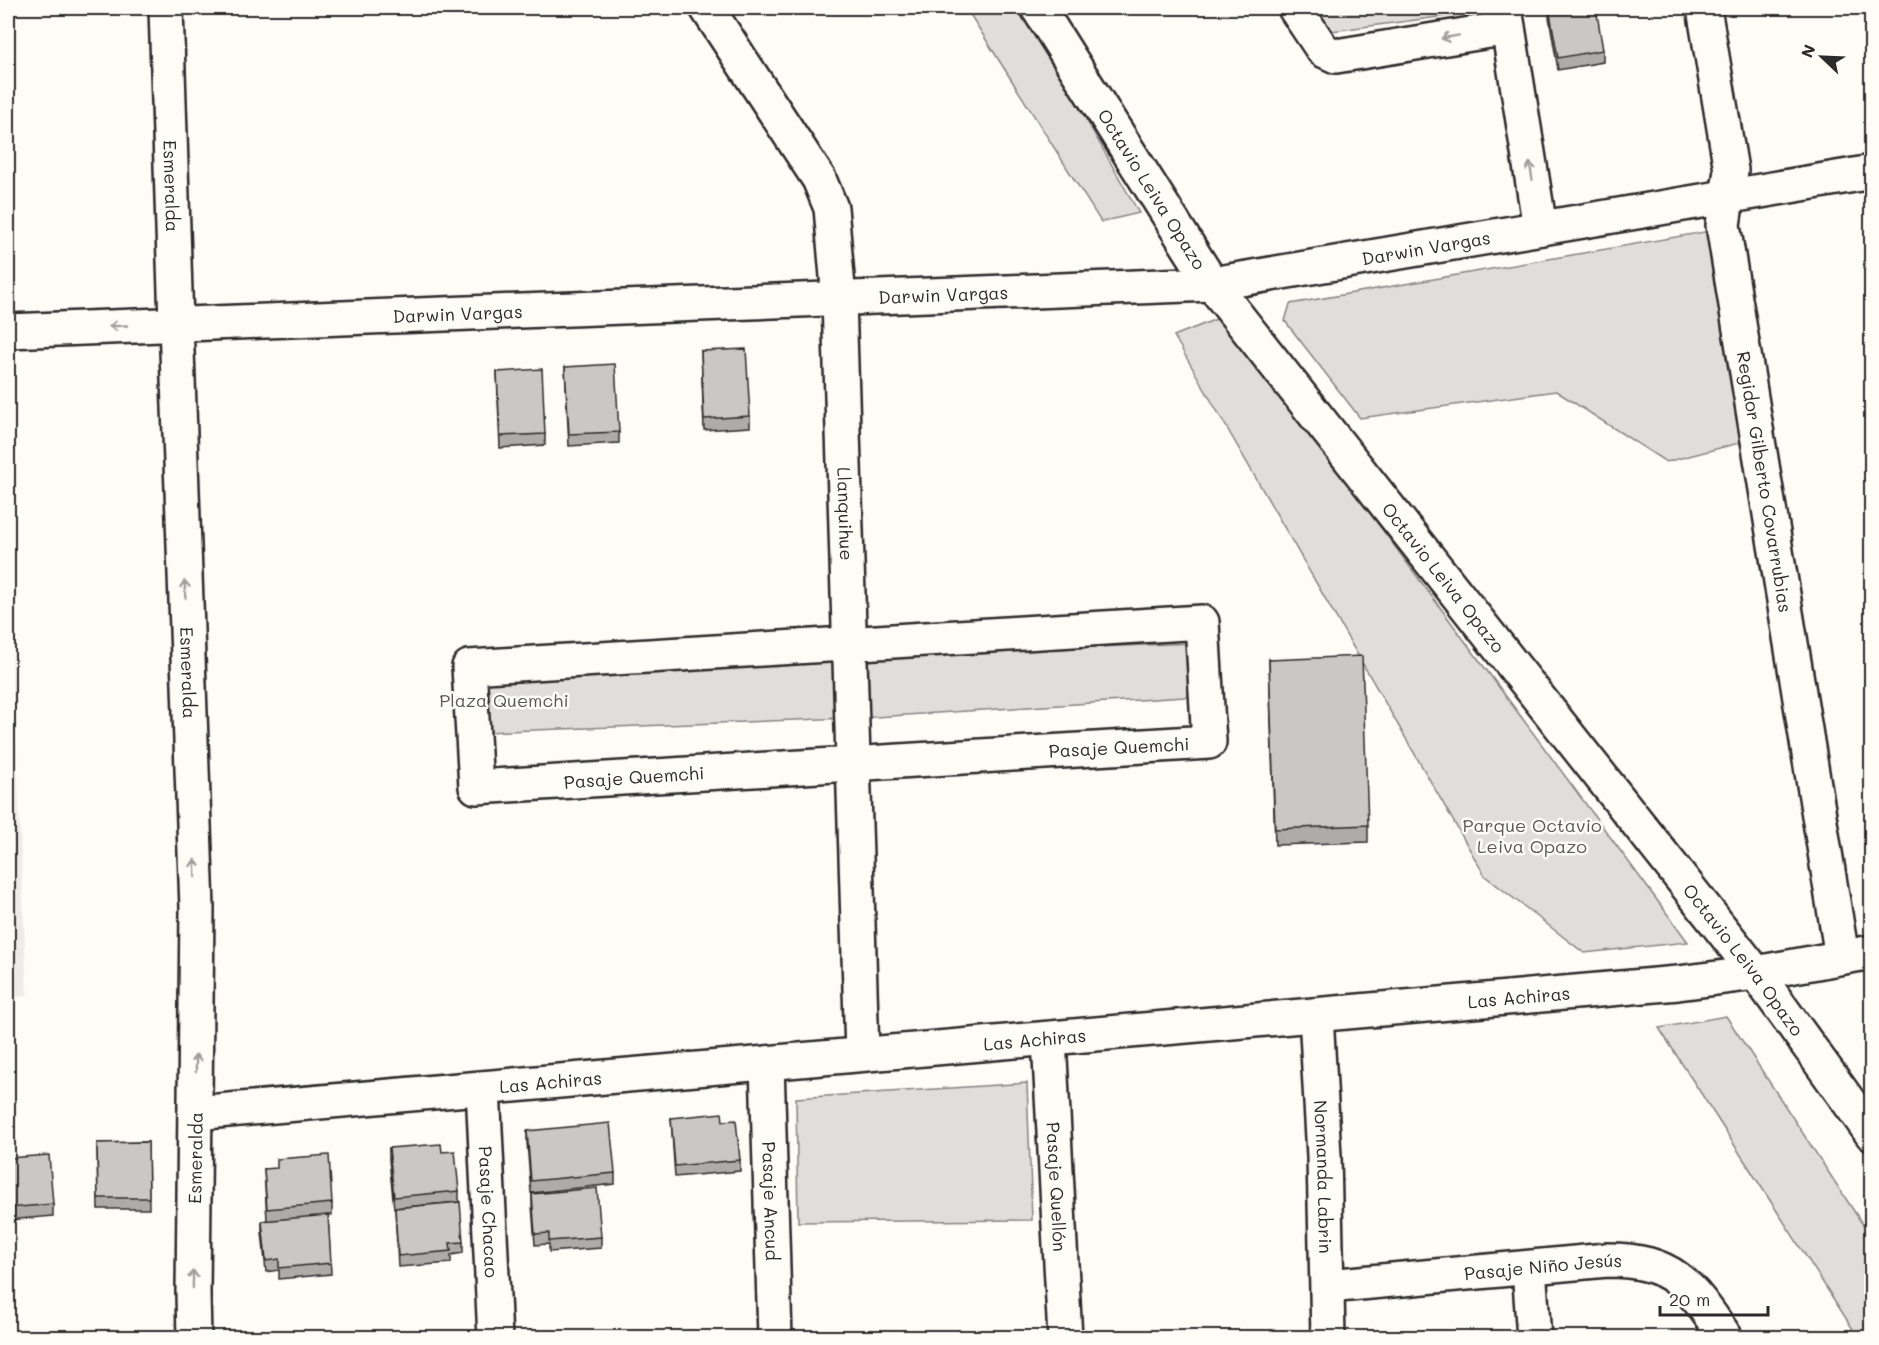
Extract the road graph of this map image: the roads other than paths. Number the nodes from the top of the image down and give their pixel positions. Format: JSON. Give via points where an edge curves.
{"nodes":[{"id":1,"x":166,"y":8,"type":"edge"},
{"id":2,"x":707,"y":8,"type":"edge"},
{"id":3,"x":1038,"y":8,"type":"edge"},
{"id":4,"x":1295,"y":8,"type":"edge"},
{"id":5,"x":1704,"y":8,"type":"edge"},
{"id":6,"x":1506,"y":18,"type":"edge"},
{"id":7,"x":1872,"y":172,"type":"edge"},
{"id":8,"x":1727,"y":197,"type":"junction"},
{"id":9,"x":1540,"y":228,"type":"junction"},
{"id":10,"x":1212,"y":284,"type":"junction"},
{"id":11,"x":839,"y":299,"type":"junction"},
{"id":12,"x":176,"y":324,"type":"junction"},
{"id":13,"x":8,"y":331,"type":"edge"},
{"id":14,"x":849,"y":644,"type":"junction"},
{"id":15,"x":853,"y":763,"type":"junction"},
{"id":16,"x":1857,"y":955,"type":"edge"},
{"id":17,"x":1756,"y":973,"type":"junction"},
{"id":18,"x":1316,"y":1015,"type":"junction"},
{"id":19,"x":1049,"y":1038,"type":"junction"},
{"id":20,"x":862,"y":1054,"type":"junction"},
{"id":21,"x":767,"y":1063,"type":"junction"},
{"id":22,"x":483,"y":1088,"type":"junction"},
{"id":23,"x":195,"y":1113,"type":"junction"},
{"id":24,"x":1872,"y":1134,"type":"edge"},
{"id":25,"x":1529,"y":1268,"type":"junction"},
{"id":26,"x":1328,"y":1286,"type":"junction"},
{"id":27,"x":194,"y":1338,"type":"edge"},
{"id":28,"x":495,"y":1338,"type":"edge"},
{"id":29,"x":776,"y":1338,"type":"edge"},
{"id":30,"x":1065,"y":1338,"type":"edge"},
{"id":31,"x":1328,"y":1338,"type":"edge"},
{"id":32,"x":1534,"y":1338,"type":"edge"},
{"id":33,"x":1726,"y":1338,"type":"edge"}],
"edges":[{"from":1,"to":12,"type":"street","name":"Esmeralda"},
{"from":2,"to":11,"type":"street","name":"Llanquihue","via":[[819,179],[831,208]]},
{"from":3,"to":10,"type":"street","name":"Octavio Leiva Opazo"},
{"from":6,"to":4,"type":"street","one_way":true,"via":[[1336,56],[1319,45]]},
{"from":5,"to":8,"type":"street","name":"Regidor Gilberto Covarrubias","via":[[1731,170]]},
{"from":9,"to":6,"type":"street","one_way":true},
{"from":7,"to":8,"type":"street","name":"Darwin Vargas"},
{"from":8,"to":9,"type":"street","name":"Darwin Vargas"},
{"from":8,"to":16,"type":"street","name":"Regidor Gilberto Covarrubias","via":[[1723,225]]},
{"from":9,"to":10,"type":"street","name":"Darwin Vargas"},
{"from":10,"to":11,"type":"street","name":"Darwin Vargas"},
{"from":10,"to":17,"type":"street","name":"Octavio Leiva Opazo"},
{"from":11,"to":12,"type":"street","name":"Darwin Vargas"},
{"from":11,"to":14,"type":"street","name":"Llanquihue"},
{"from":12,"to":13,"type":"street","name":"Darwin Vargas","one_way":true},
{"from":23,"to":12,"type":"street","name":"Esmeralda","one_way":true,"via":[[196,908]]},
{"from":14,"to":15,"type":"street","name":"Llanquihue"},
{"from":14,"to":15,"type":"street","name":"Pasaje Quemchi","via":[[1202,622],[1209,742]]},
{"from":14,"to":15,"type":"street","name":"Pasaje Quemchi","via":[[469,667],[476,786]]},
{"from":15,"to":20,"type":"street","name":"Llanquihue"},
{"from":16,"to":17,"type":"street","name":"Las Achiras"},
{"from":17,"to":18,"type":"street","name":"Las Achiras"},
{"from":17,"to":24,"type":"street","name":"Octavio Leiva Opazo"},
{"from":18,"to":19,"type":"street","name":"Las Achiras"},
{"from":18,"to":26,"type":"street","name":"Normanda Labrin"},
{"from":19,"to":20,"type":"street","name":"Las Achiras"},
{"from":19,"to":30,"type":"street","name":"Pasaje Quellón"},
{"from":20,"to":21,"type":"street","name":"Las Achiras"},
{"from":21,"to":22,"type":"street","name":"Las Achiras"},
{"from":21,"to":29,"type":"street","name":"Pasaje Ancud"},
{"from":22,"to":23,"type":"street","name":"Las Achiras"},
{"from":22,"to":28,"type":"street","name":"Pasaje Chacao"},
{"from":27,"to":23,"type":"street","name":"Esmeralda","one_way":true},
{"from":25,"to":26,"type":"street","name":"Pasaje Niño Jesús"},
{"from":25,"to":32,"type":"street"},
{"from":25,"to":33,"type":"street","name":"Pasaje Niño Jesús","via":[[1607,1260],[1647,1264],[1682,1282],[1697,1296]]},
{"from":26,"to":31,"type":"street","name":"Normanda Labrin"}]}
